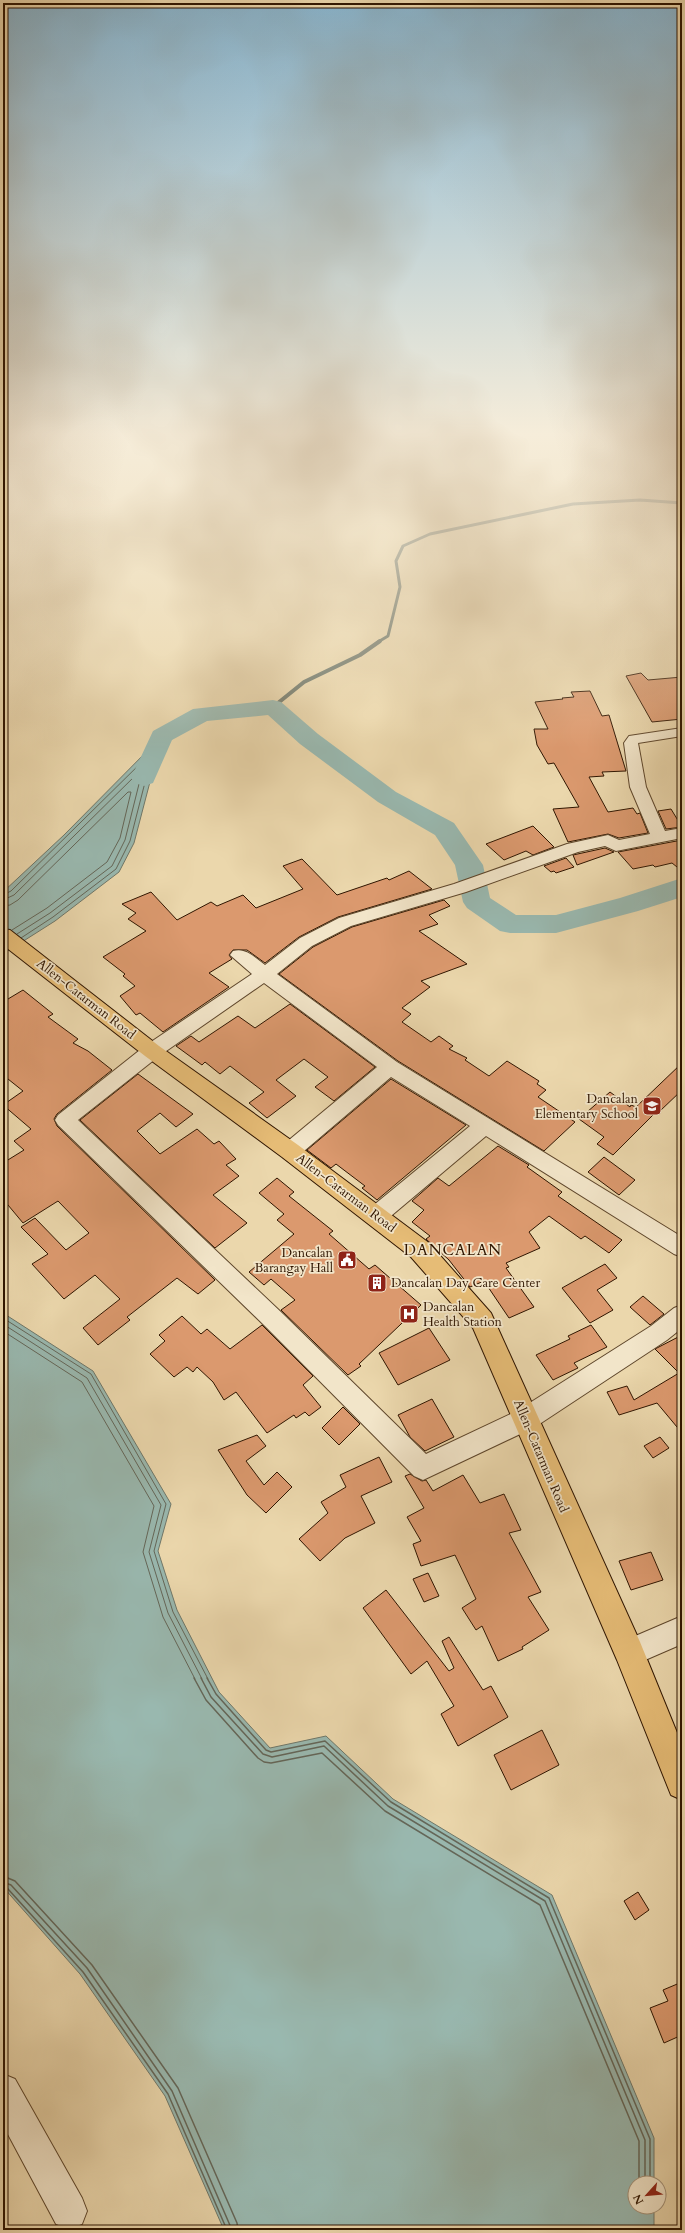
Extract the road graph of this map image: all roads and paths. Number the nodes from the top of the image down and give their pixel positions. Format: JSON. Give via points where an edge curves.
{"nodes":[{"id":1,"x":682,"y":732,"type":"edge"},
{"id":2,"x":682,"y":833,"type":"edge"},
{"id":3,"x":659,"y":836,"type":"junction"},
{"id":4,"x":12,"y":941,"type":"edge"},
{"id":5,"x":239,"y":955,"type":"dead end"},
{"id":6,"x":266,"y":973,"type":"junction"},
{"id":7,"x":152,"y":1051,"type":"junction"},
{"id":8,"x":390,"y":1068,"type":"junction"},
{"id":9,"x":484,"y":1126,"type":"junction"},
{"id":10,"x":290,"y":1151,"type":"junction"},
{"id":11,"x":377,"y":1215,"type":"junction"},
{"id":12,"x":682,"y":1248,"type":"edge"},
{"id":13,"x":682,"y":1315,"type":"edge"},
{"id":14,"x":526,"y":1419,"type":"junction"},
{"id":15,"x":682,"y":1630,"type":"edge"},
{"id":16,"x":629,"y":1653,"type":"junction"},
{"id":17,"x":682,"y":1784,"type":"edge"},
{"id":18,"x":3,"y":2091,"type":"edge"},
{"id":19,"x":69,"y":2211,"type":"dead end"}],
"edges":[{"from":1,"to":3,"type":"street","via":[[634,739],[631,743],[638,787]]},
{"from":2,"to":3,"type":"street"},
{"from":3,"to":6,"type":"street","via":[[616,846],[608,840],[573,848],[460,888],[345,922],[306,942]]},
{"from":4,"to":7,"type":"main road","name":"Allen-Catarman Road"},
{"from":5,"to":6,"type":"street"},
{"from":6,"to":7,"type":"street"},
{"from":6,"to":8,"type":"street"},
{"from":7,"to":10,"type":"main road","name":"Allen-Catarman Road"},
{"from":7,"to":14,"type":"street","via":[[65,1120],[275,1321],[423,1468]]},
{"from":8,"to":9,"type":"street"},
{"from":8,"to":10,"type":"street"},
{"from":9,"to":11,"type":"street"},
{"from":9,"to":12,"type":"street"},
{"from":10,"to":11,"type":"main road","name":"Allen-Catarman Road"},
{"from":11,"to":14,"type":"main road","name":"Allen-Catarman Road","via":[[420,1250],[482,1321]]},
{"from":13,"to":14,"type":"street","via":[[659,1333]]},
{"from":14,"to":16,"type":"main road","name":"Allen-Catarman Road","via":[[548,1474]]},
{"from":15,"to":16,"type":"street"},
{"from":16,"to":17,"type":"main road","name":"Allen-Catarman Road"},
{"from":18,"to":19,"type":"street"}]}
